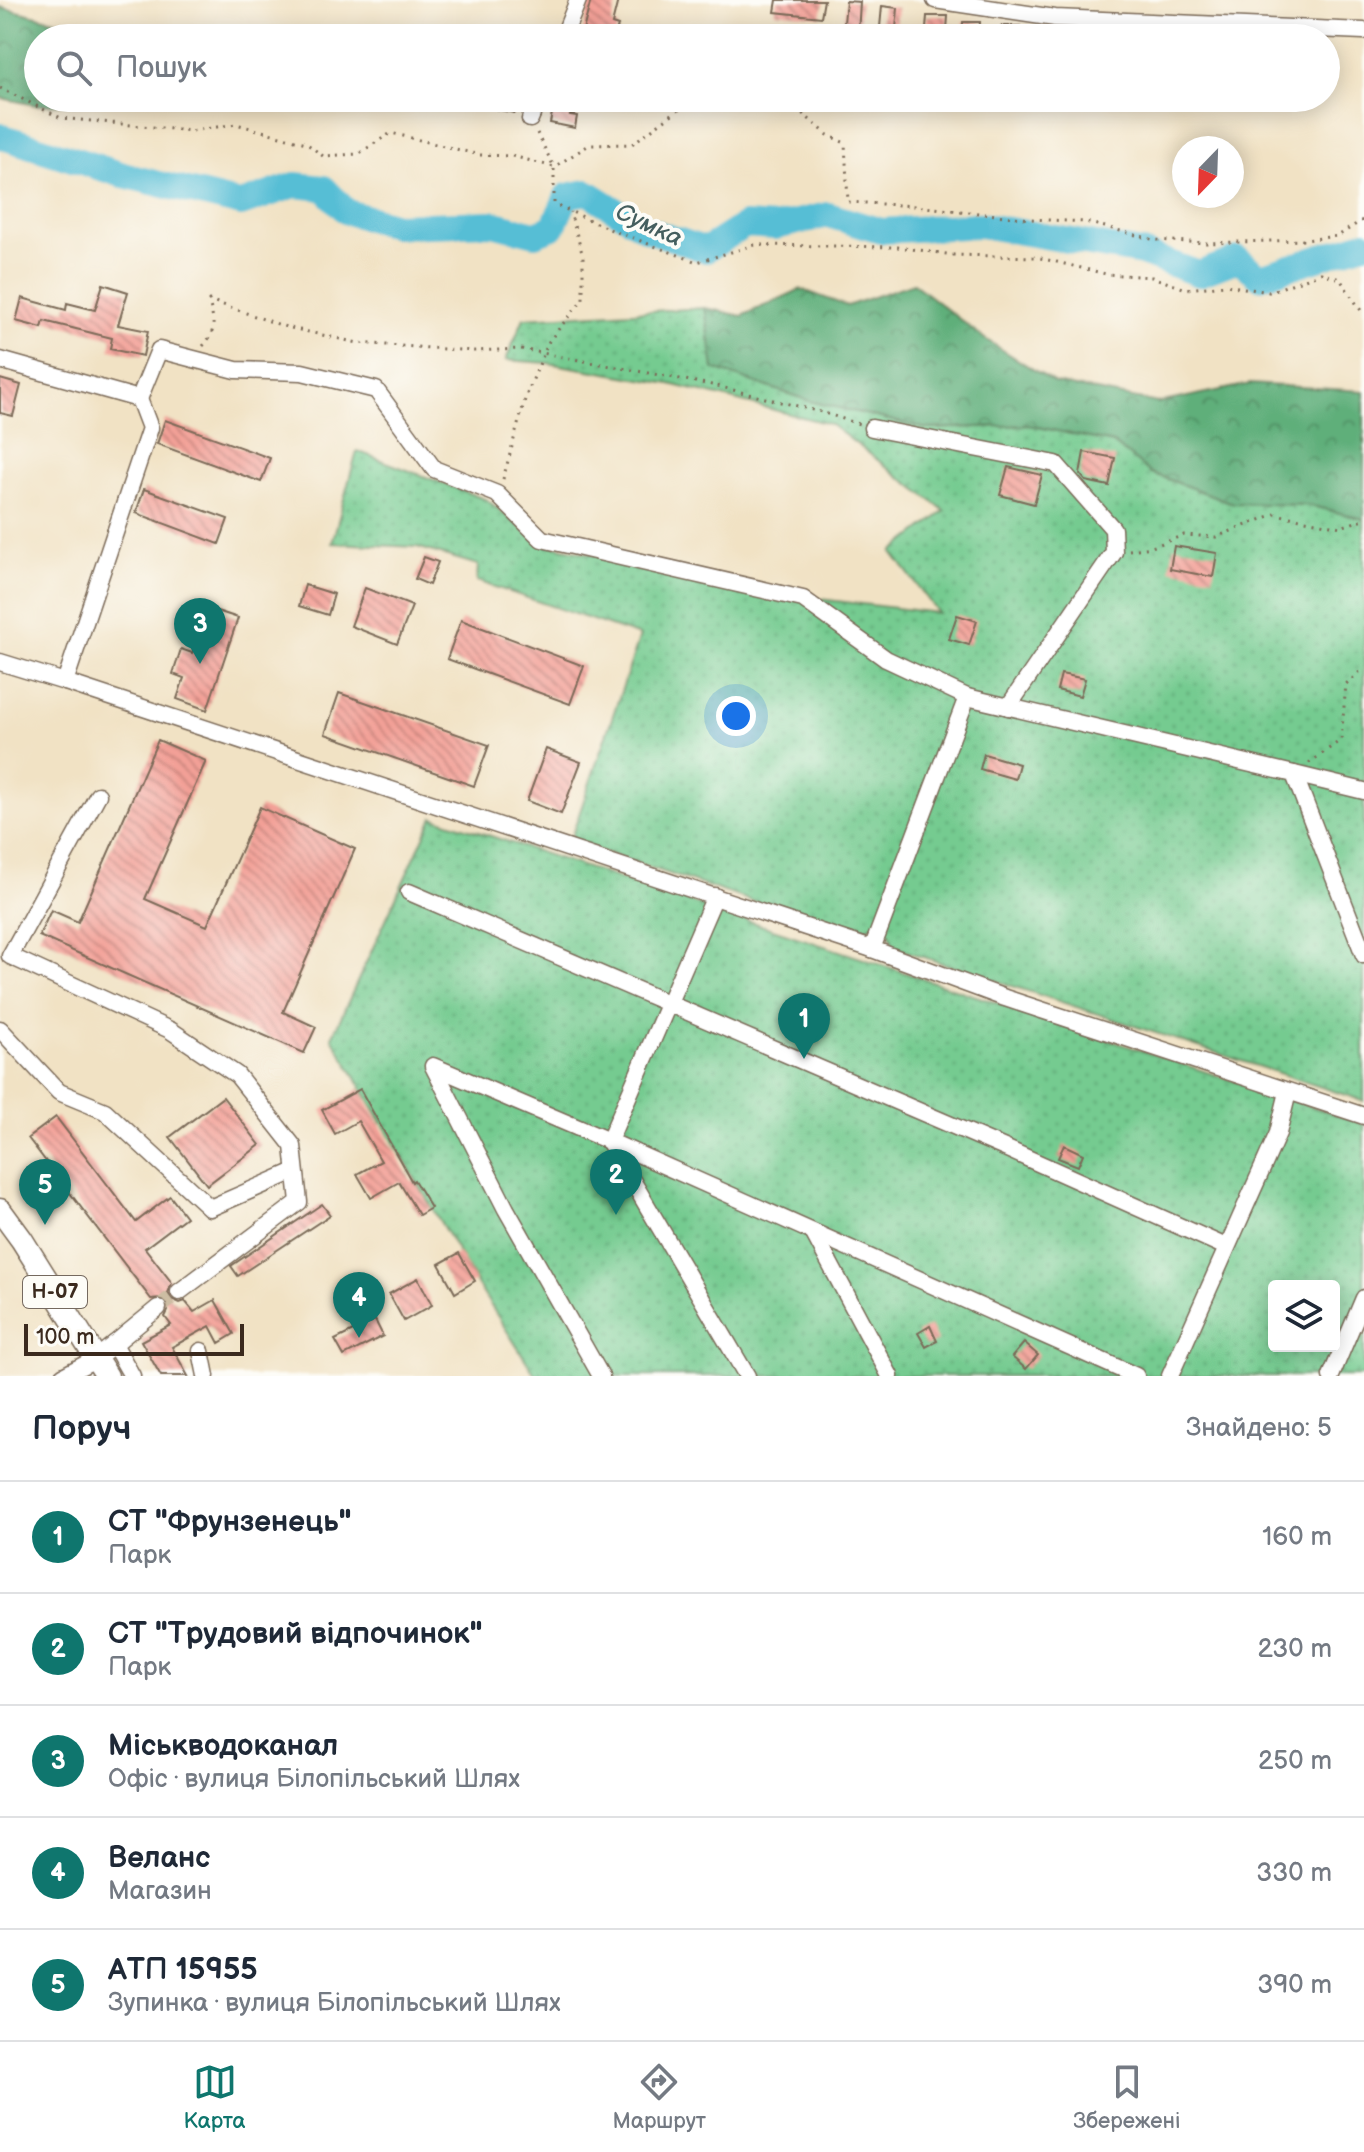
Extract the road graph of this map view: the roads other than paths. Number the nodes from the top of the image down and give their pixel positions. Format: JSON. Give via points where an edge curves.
{"nodes":[{"id":1,"x":578,"y":0,"type":"edge"},
{"id":2,"x":935,"y":0,"type":"edge"},
{"id":3,"x":569,"y":24,"type":"edge"},
{"id":4,"x":1198,"y":24,"type":"edge"},
{"id":5,"x":1340,"y":30,"type":"edge"},
{"id":6,"x":1364,"y":31,"type":"edge"},
{"id":7,"x":533,"y":112,"type":"edge"},
{"id":8,"x":530,"y":119,"type":"road end"},
{"id":9,"x":0,"y":360,"type":"edge"},
{"id":10,"x":139,"y":399,"type":"junction"},
{"id":11,"x":872,"y":428,"type":"road end"},
{"id":12,"x":0,"y":662,"type":"edge"},
{"id":13,"x":65,"y":682,"type":"junction"},
{"id":14,"x":967,"y":697,"type":"junction"},
{"id":15,"x":1008,"y":707,"type":"junction"},
{"id":16,"x":1294,"y":774,"type":"junction"},
{"id":17,"x":1364,"y":791,"type":"edge"},
{"id":18,"x":98,"y":795,"type":"dead end"},
{"id":19,"x":409,"y":892,"type":"dead end"},
{"id":20,"x":715,"y":896,"type":"junction"},
{"id":21,"x":872,"y":949,"type":"junction"},
{"id":22,"x":1364,"y":955,"type":"edge"},
{"id":23,"x":5,"y":963,"type":"edge"},
{"id":24,"x":668,"y":1005,"type":"junction"},
{"id":25,"x":0,"y":1029,"type":"edge"},
{"id":26,"x":1288,"y":1092,"type":"junction"},
{"id":27,"x":1364,"y":1116,"type":"edge"},
{"id":28,"x":609,"y":1141,"type":"junction"},
{"id":29,"x":295,"y":1171,"type":"junction"},
{"id":30,"x":0,"y":1210,"type":"edge"},
{"id":31,"x":814,"y":1234,"type":"junction"},
{"id":32,"x":1226,"y":1247,"type":"junction"},
{"id":33,"x":179,"y":1292,"type":"tunnel mouth"},
{"id":34,"x":1364,"y":1298,"type":"edge"},
{"id":35,"x":158,"y":1308,"type":"tunnel mouth"},
{"id":36,"x":201,"y":1351,"type":"dead end"},
{"id":37,"x":106,"y":1360,"type":"edge"},
{"id":38,"x":63,"y":1376,"type":"edge"},
{"id":39,"x":132,"y":1376,"type":"edge"},
{"id":40,"x":206,"y":1376,"type":"edge"},
{"id":41,"x":601,"y":1376,"type":"edge"},
{"id":42,"x":747,"y":1376,"type":"edge"},
{"id":43,"x":890,"y":1376,"type":"edge"},
{"id":44,"x":1136,"y":1376,"type":"edge"},
{"id":45,"x":1170,"y":1376,"type":"edge"},
{"id":46,"x":1331,"y":1376,"type":"edge"}],
"edges":[{"from":1,"to":3,"type":"street"},
{"from":2,"to":4,"type":"street","via":[[1055,18]]},
{"from":5,"to":6,"type":"street"},
{"from":7,"to":8,"type":"street"},
{"from":9,"to":10,"type":"street"},
{"from":10,"to":13,"type":"street","via":[[150,428]]},
{"from":10,"to":14,"type":"street","via":[[159,350],[236,370],[302,372],[376,390],[434,469],[497,494],[542,539],[803,599],[886,659]]},
{"from":11,"to":15,"type":"street","via":[[1056,464],[1113,529],[1114,552]]},
{"from":12,"to":13,"type":"street"},
{"from":13,"to":20,"type":"street"},
{"from":14,"to":15,"type":"street"},
{"from":14,"to":21,"type":"street"},
{"from":15,"to":16,"type":"street"},
{"from":16,"to":17,"type":"street"},
{"from":16,"to":22,"type":"street"},
{"from":18,"to":23,"type":"street"},
{"from":19,"to":24,"type":"street"},
{"from":20,"to":21,"type":"street"},
{"from":20,"to":24,"type":"street"},
{"from":21,"to":26,"type":"street"},
{"from":23,"to":29,"type":"street","via":[[170,1030],[237,1075],[293,1146]]},
{"from":24,"to":28,"type":"street"},
{"from":24,"to":32,"type":"street"},
{"from":25,"to":29,"type":"street","via":[[59,1092],[105,1111],[210,1208]]},
{"from":26,"to":27,"type":"street"},
{"from":26,"to":32,"type":"street","via":[[1278,1133]]},
{"from":28,"to":31,"type":"street"},
{"from":28,"to":41,"type":"street","via":[[433,1066]]},
{"from":28,"to":42,"type":"street"},
{"from":29,"to":33,"type":"street","via":[[299,1202]]},
{"from":30,"to":37,"type":"main road","number":"Н-07"},
{"from":31,"to":43,"type":"street"},
{"from":31,"to":44,"type":"street"},
{"from":32,"to":45,"type":"street"},
{"from":34,"to":46,"type":"street"},
{"from":35,"to":37,"type":"street"},
{"from":36,"to":40,"type":"street"},
{"from":37,"to":38,"type":"street"},
{"from":37,"to":39,"type":"street"}]}
